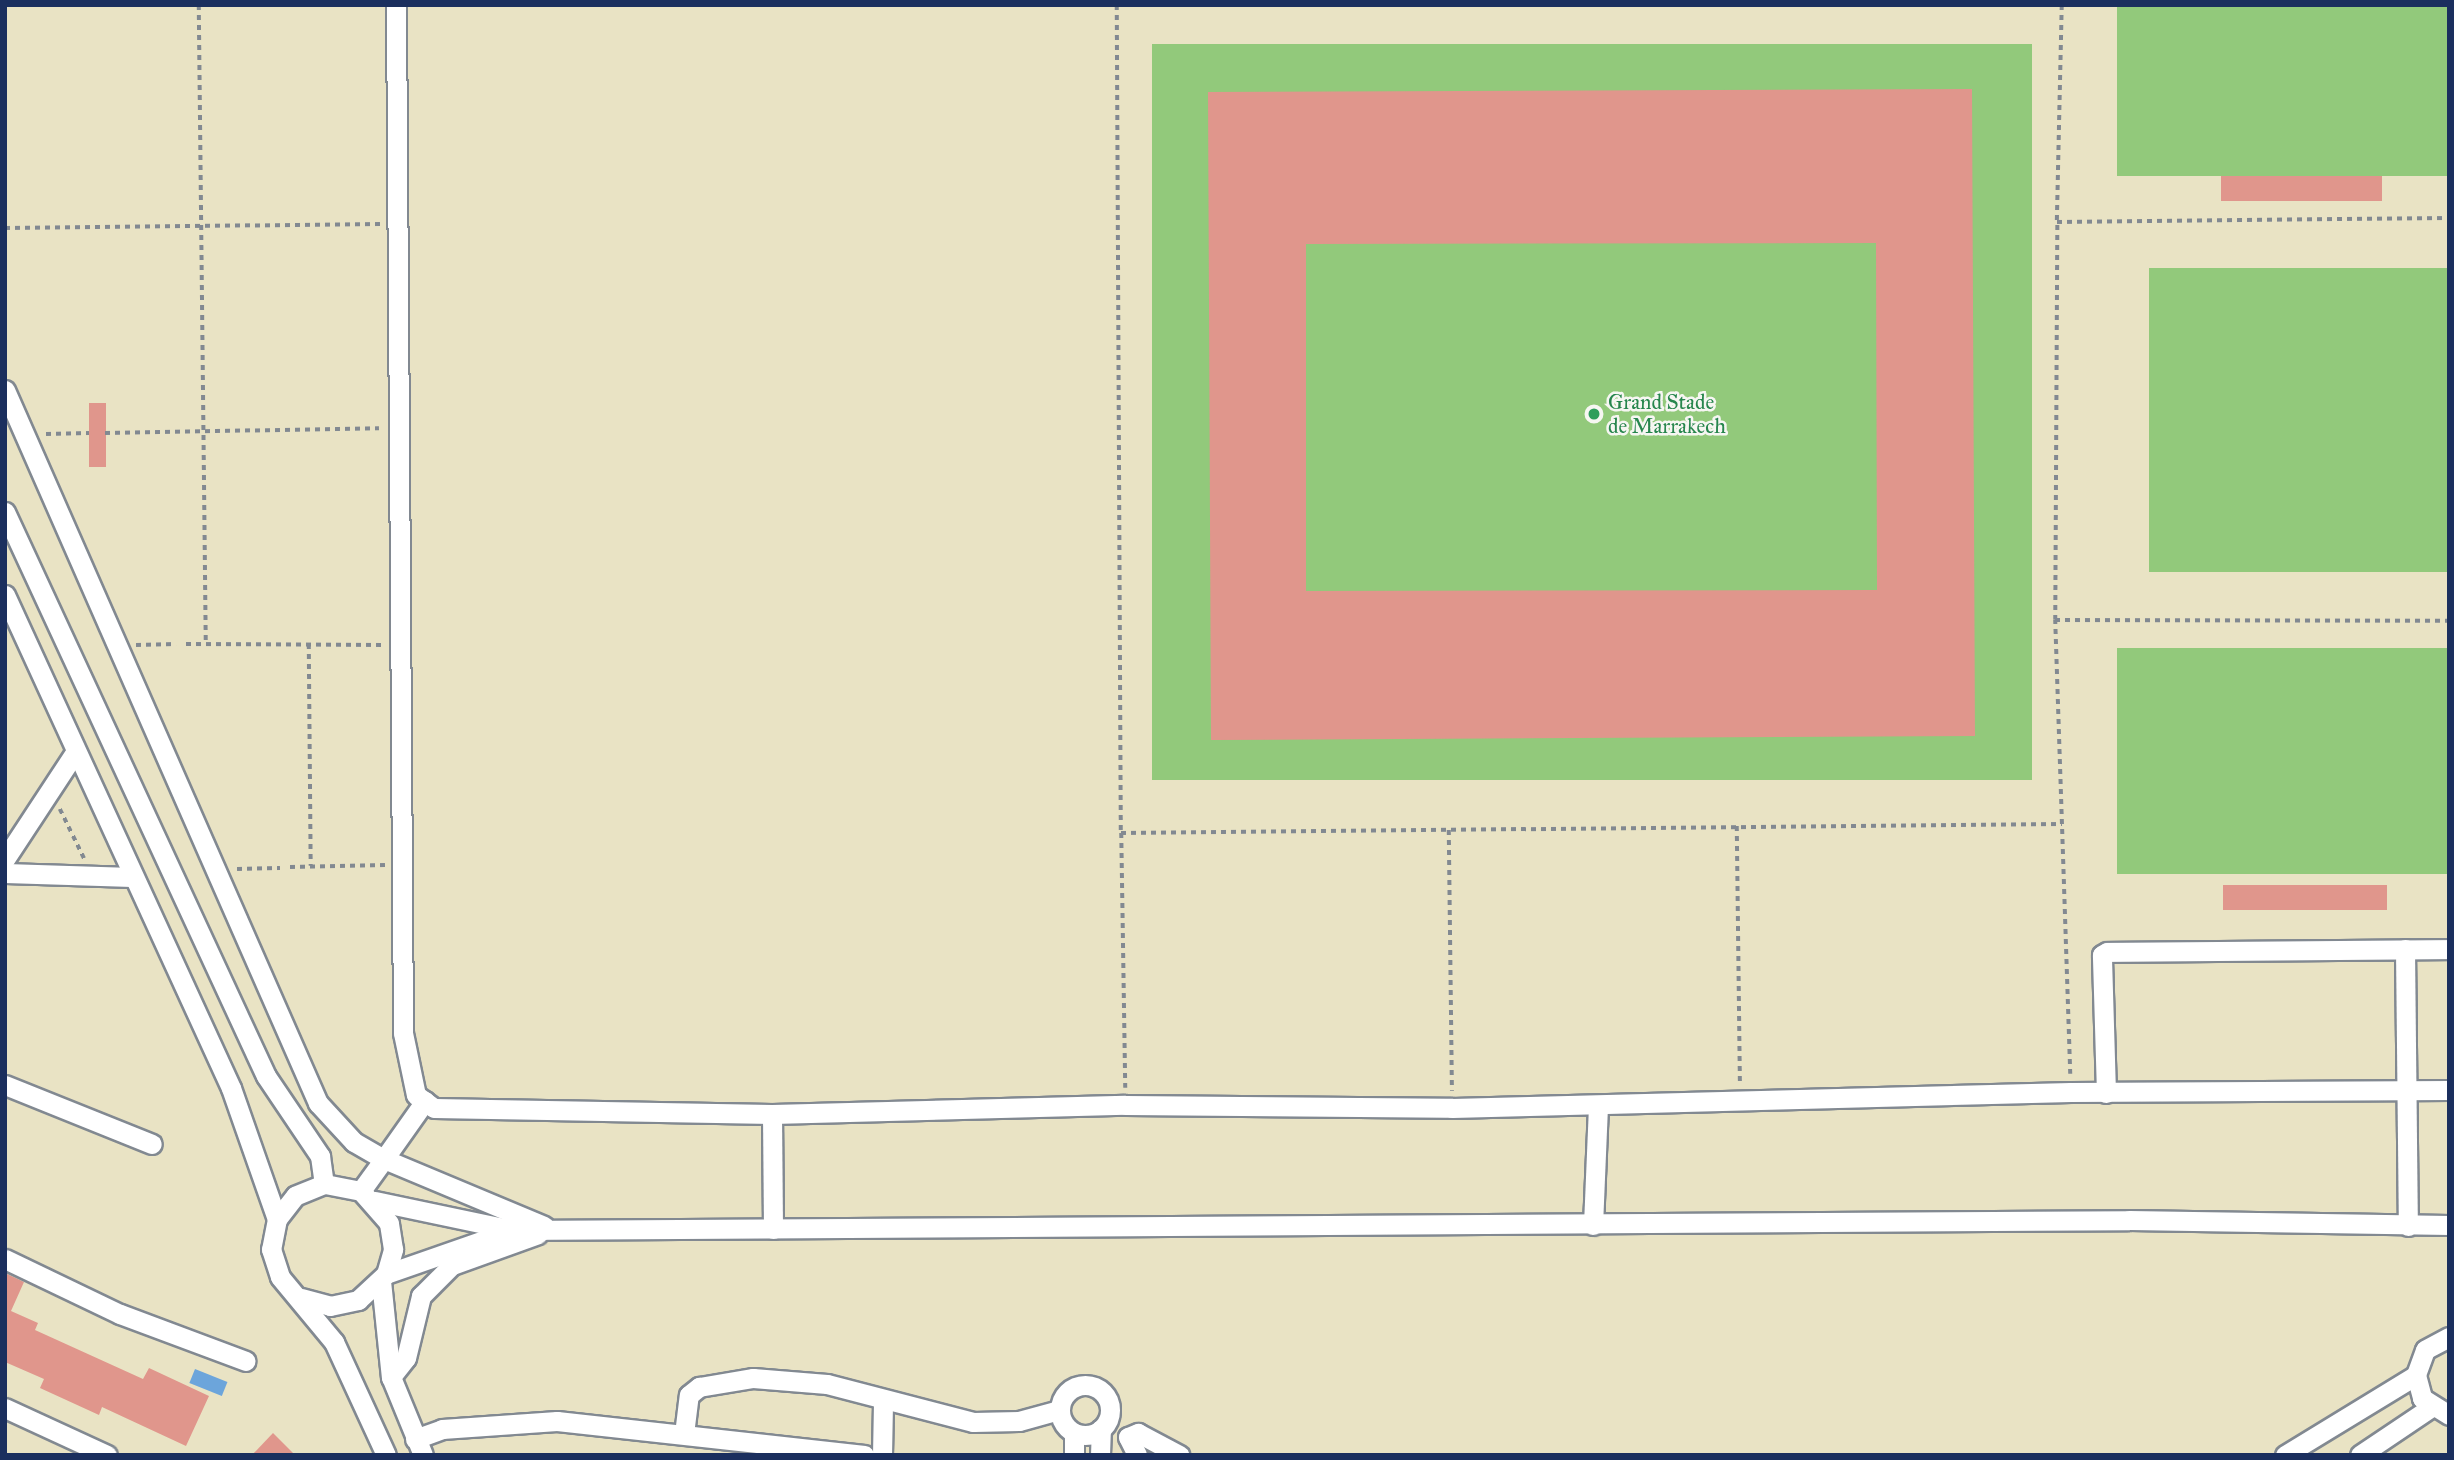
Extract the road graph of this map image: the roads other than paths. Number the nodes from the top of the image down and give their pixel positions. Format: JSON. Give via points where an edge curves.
{"nodes":[{"id":1,"x":396,"y":5,"type":"edge"},
{"id":2,"x":5,"y":390,"type":"edge"},
{"id":3,"x":5,"y":512,"type":"edge"},
{"id":4,"x":5,"y":595,"type":"edge"},
{"id":5,"x":76,"y":751,"type":"junction"},
{"id":6,"x":5,"y":859,"type":"edge"},
{"id":7,"x":5,"y":873,"type":"edge"},
{"id":8,"x":132,"y":877,"type":"junction"},
{"id":9,"x":2404,"y":949,"type":"junction"},
{"id":10,"x":2449,"y":949,"type":"edge"},
{"id":11,"x":5,"y":1085,"type":"edge"},
{"id":12,"x":2409,"y":1090,"type":"junction"},
{"id":13,"x":2449,"y":1090,"type":"edge"},
{"id":14,"x":2106,"y":1093,"type":"junction"},
{"id":15,"x":425,"y":1101,"type":"junction"},
{"id":16,"x":1598,"y":1106,"type":"junction"},
{"id":17,"x":772,"y":1114,"type":"junction"},
{"id":18,"x":152,"y":1144,"type":"dead end"},
{"id":19,"x":384,"y":1158,"type":"junction"},
{"id":20,"x":324,"y":1184,"type":"junction"},
{"id":21,"x":368,"y":1196,"type":"junction"},
{"id":22,"x":276,"y":1219,"type":"junction"},
{"id":23,"x":1593,"y":1225,"type":"junction"},
{"id":24,"x":2449,"y":1225,"type":"edge"},
{"id":25,"x":2409,"y":1226,"type":"junction"},
{"id":26,"x":551,"y":1229,"type":"junction"},
{"id":27,"x":773,"y":1229,"type":"junction"},
{"id":28,"x":513,"y":1230,"type":"junction"},
{"id":29,"x":5,"y":1259,"type":"edge"},
{"id":30,"x":384,"y":1278,"type":"junction"},
{"id":31,"x":301,"y":1298,"type":"junction"},
{"id":32,"x":2449,"y":1337,"type":"edge"},
{"id":33,"x":246,"y":1361,"type":"dead end"},
{"id":34,"x":2416,"y":1375,"type":"junction"},
{"id":35,"x":391,"y":1377,"type":"junction"},
{"id":36,"x":883,"y":1403,"type":"junction"},
{"id":37,"x":5,"y":1408,"type":"edge"},
{"id":38,"x":2430,"y":1408,"type":"junction"},
{"id":39,"x":1059,"y":1410,"type":"junction"},
{"id":40,"x":2449,"y":1415,"type":"edge"},
{"id":41,"x":1103,"y":1426,"type":"junction"},
{"id":42,"x":1074,"y":1433,"type":"junction"},
{"id":43,"x":684,"y":1434,"type":"junction"},
{"id":44,"x":1132,"y":1446,"type":"edge"},
{"id":45,"x":419,"y":1447,"type":"edge"},
{"id":46,"x":107,"y":1455,"type":"edge"},
{"id":47,"x":386,"y":1455,"type":"edge"},
{"id":48,"x":864,"y":1455,"type":"edge"},
{"id":49,"x":882,"y":1455,"type":"edge"},
{"id":50,"x":1074,"y":1455,"type":"edge"},
{"id":51,"x":1100,"y":1455,"type":"edge"},
{"id":52,"x":1179,"y":1455,"type":"edge"},
{"id":53,"x":2285,"y":1455,"type":"edge"},
{"id":54,"x":2360,"y":1455,"type":"edge"}],
"edges":[{"from":1,"to":15,"type":"street","via":[[404,1053],[416,1094]]},
{"from":2,"to":19,"type":"street","via":[[318,1103],[355,1142]]},
{"from":3,"to":20,"type":"street","via":[[266,1076],[320,1156]]},
{"from":4,"to":5,"type":"street"},
{"from":5,"to":6,"type":"street"},
{"from":5,"to":8,"type":"street"},
{"from":7,"to":8,"type":"street","via":[[89,872]]},
{"from":8,"to":22,"type":"street","via":[[231,1088]]},
{"from":9,"to":10,"type":"street"},
{"from":9,"to":12,"type":"street"},
{"from":9,"to":14,"type":"street","via":[[2107,952],[2102,956]]},
{"from":11,"to":18,"type":"street"},
{"from":12,"to":13,"type":"street"},
{"from":12,"to":14,"type":"street"},
{"from":12,"to":25,"type":"street"},
{"from":14,"to":16,"type":"street"},
{"from":15,"to":17,"type":"street","via":[[434,1108],[478,1111]]},
{"from":15,"to":19,"type":"street"},
{"from":16,"to":17,"type":"street","via":[[1125,1105]]},
{"from":16,"to":23,"type":"street"},
{"from":17,"to":27,"type":"street"},
{"from":19,"to":21,"type":"street"},
{"from":19,"to":26,"type":"street"},
{"from":20,"to":21,"type":"street"},
{"from":20,"to":22,"type":"street","via":[[295,1196]]},
{"from":21,"to":28,"type":"street"},
{"from":21,"to":30,"type":"street","via":[[389,1223],[393,1249]]},
{"from":22,"to":31,"type":"street","via":[[271,1249],[280,1277]]},
{"from":23,"to":25,"type":"street","via":[[2129,1220]]},
{"from":23,"to":27,"type":"street"},
{"from":24,"to":25,"type":"street"},
{"from":26,"to":27,"type":"street"},
{"from":26,"to":28,"type":"street"},
{"from":26,"to":35,"type":"street","via":[[452,1265],[421,1296],[406,1358]]},
{"from":28,"to":30,"type":"street"},
{"from":29,"to":33,"type":"street","via":[[120,1314]]},
{"from":30,"to":31,"type":"street","via":[[358,1300],[339,1304]]},
{"from":30,"to":35,"type":"street"},
{"from":31,"to":47,"type":"street","via":[[334,1342]]},
{"from":32,"to":34,"type":"street","via":[[2425,1350]]},
{"from":34,"to":38,"type":"street"},
{"from":34,"to":53,"type":"street"},
{"from":35,"to":45,"type":"street"},
{"from":36,"to":39,"type":"street","via":[[973,1422],[1019,1421]]},
{"from":36,"to":43,"type":"street","via":[[789,1377],[699,1387],[689,1395]]},
{"from":36,"to":49,"type":"street"},
{"from":37,"to":46,"type":"street"},
{"from":38,"to":40,"type":"street"},
{"from":38,"to":54,"type":"street"},
{"from":39,"to":41,"type":"street","via":[[1067,1391],[1095,1387],[1108,1403]]},
{"from":39,"to":42,"type":"street"},
{"from":41,"to":42,"type":"street"},
{"from":41,"to":44,"type":"street"},
{"from":41,"to":51,"type":"street"},
{"from":42,"to":50,"type":"street"},
{"from":43,"to":45,"type":"street","via":[[557,1421],[442,1429]]},
{"from":43,"to":48,"type":"street"},
{"from":44,"to":52,"type":"street","via":[[1139,1433]]}]}
